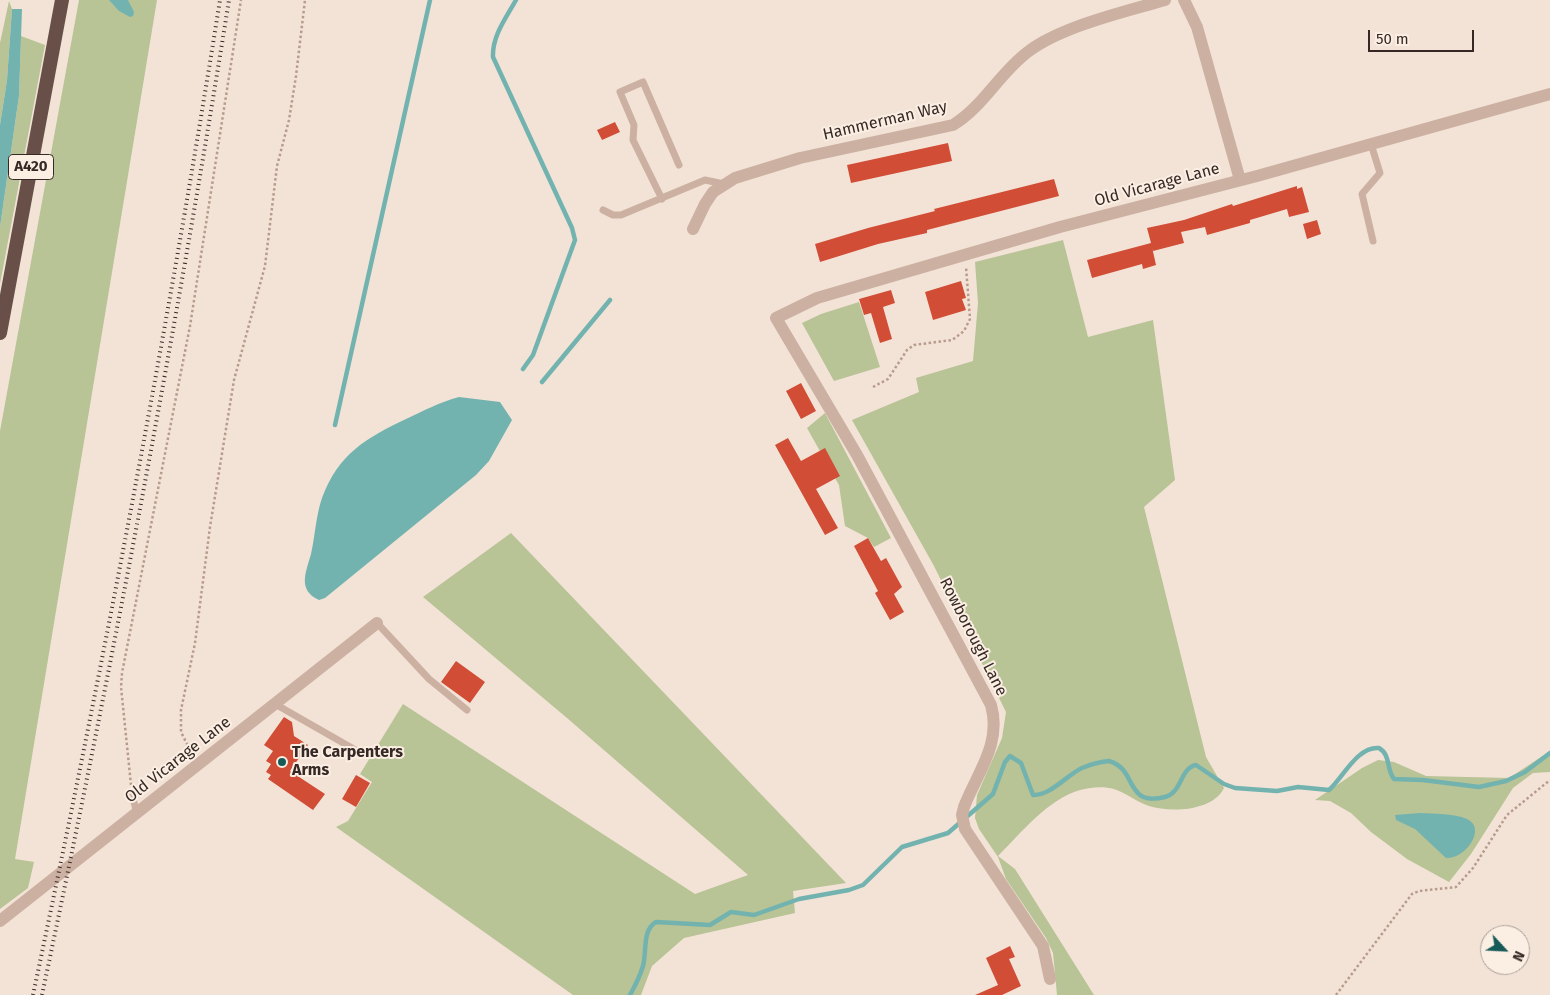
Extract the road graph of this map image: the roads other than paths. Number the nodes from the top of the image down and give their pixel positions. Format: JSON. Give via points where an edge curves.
{"nodes":[{"id":1,"x":62,"y":0,"type":"edge"},
{"id":2,"x":1165,"y":0,"type":"edge"},
{"id":3,"x":1184,"y":0,"type":"edge"},
{"id":4,"x":1550,"y":94,"type":"edge"},
{"id":5,"x":1371,"y":144,"type":"junction"},
{"id":6,"x":679,"y":165,"type":"dead end"},
{"id":7,"x":1240,"y":180,"type":"junction"},
{"id":8,"x":725,"y":184,"type":"junction"},
{"id":9,"x":662,"y":198,"type":"junction"},
{"id":10,"x":603,"y":210,"type":"dead end"},
{"id":11,"x":693,"y":228,"type":"dead end"},
{"id":12,"x":1372,"y":241,"type":"dead end"},
{"id":13,"x":776,"y":318,"type":"joint"},
{"id":14,"x":0,"y":334,"type":"edge"},
{"id":15,"x":377,"y":623,"type":"joint"},
{"id":16,"x":275,"y":704,"type":"junction"},
{"id":17,"x":467,"y":710,"type":"dead end"},
{"id":18,"x":359,"y":752,"type":"dead end"},
{"id":19,"x":132,"y":794,"type":"road end"},
{"id":20,"x":137,"y":814,"type":"junction"},
{"id":21,"x":0,"y":921,"type":"edge"},
{"id":22,"x":1050,"y":979,"type":"dead end"}],
"edges":[{"from":1,"to":14,"type":"highway","number":"A420"},
{"from":2,"to":8,"type":"street","name":"Hammerman Way","via":[[1064,33],[1030,50],[1016,61],[979,105],[953,125],[800,158]]},
{"from":3,"to":7,"type":"street","via":[[1198,28]]},
{"from":4,"to":5,"type":"street","name":"Old Vicarage Lane"},
{"from":5,"to":7,"type":"street","name":"Old Vicarage Lane"},
{"from":5,"to":12,"type":"lane","via":[[1380,173],[1362,194]]},
{"from":6,"to":9,"type":"lane","via":[[643,82],[620,92],[634,125],[633,140]]},
{"from":7,"to":13,"type":"street","name":"Old Vicarage Lane","via":[[1060,227],[817,298]]},
{"from":8,"to":9,"type":"lane","via":[[705,180]]},
{"from":8,"to":11,"type":"street","name":"Hammerman Way","via":[[704,204]]},
{"from":9,"to":10,"type":"lane","via":[[621,215],[613,216]]},
{"from":13,"to":22,"type":"street","name":"Rowborough Lane","via":[[862,463],[991,705],[995,719],[993,743],[966,800],[962,815],[965,829],[1043,946]]},
{"from":15,"to":16,"type":"street","name":"Old Vicarage Lane"},
{"from":15,"to":17,"type":"lane","via":[[429,680]]},
{"from":16,"to":18,"type":"lane"},
{"from":16,"to":20,"type":"street","name":"Old Vicarage Lane"},
{"from":19,"to":20,"type":"lane"},
{"from":20,"to":21,"type":"street","name":"Old Vicarage Lane"}]}
